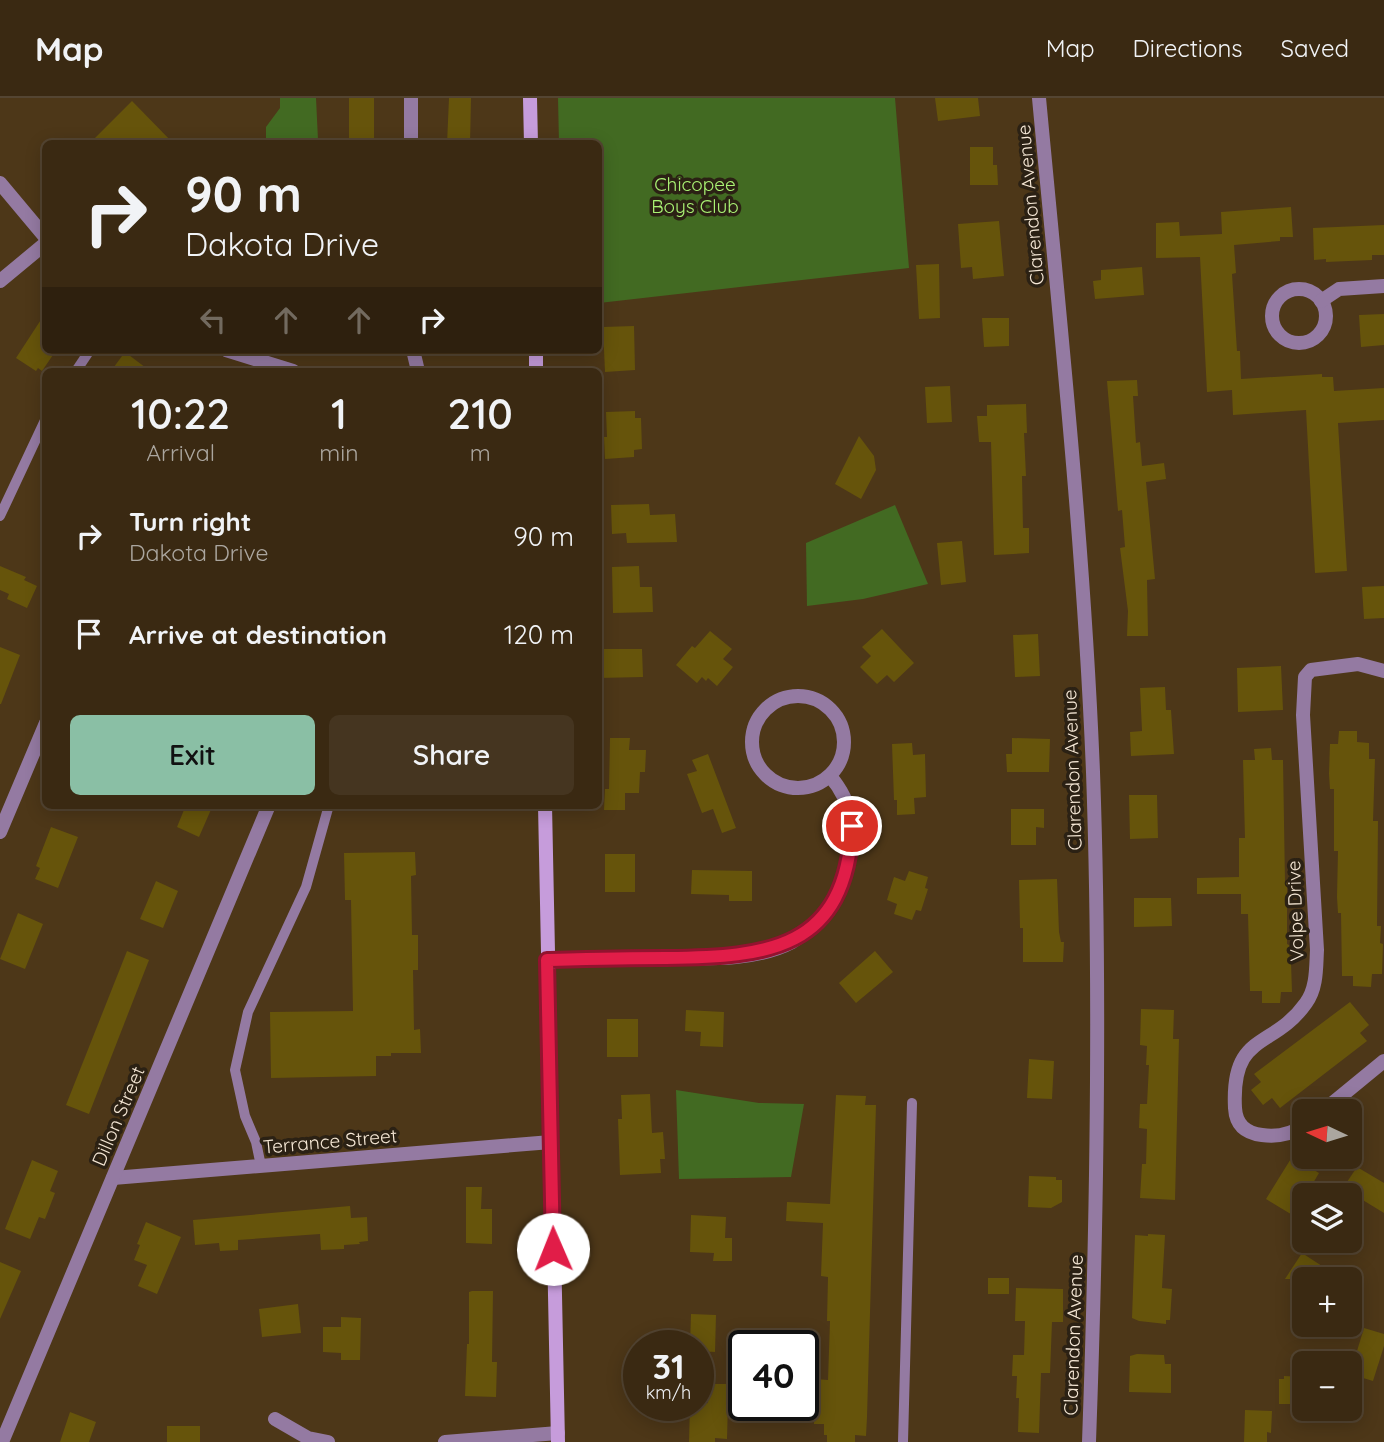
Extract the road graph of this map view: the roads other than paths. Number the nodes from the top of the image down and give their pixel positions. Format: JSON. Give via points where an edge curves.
{"nodes":[{"id":1,"x":411,"y":98,"type":"edge"},
{"id":2,"x":530,"y":98,"type":"edge"},
{"id":3,"x":1040,"y":98,"type":"edge"},
{"id":4,"x":411,"y":140,"type":"edge"},
{"id":5,"x":531,"y":140,"type":"edge"},
{"id":6,"x":0,"y":183,"type":"edge"},
{"id":7,"x":42,"y":235,"type":"edge"},
{"id":8,"x":42,"y":244,"type":"edge"},
{"id":9,"x":0,"y":281,"type":"edge"},
{"id":10,"x":1384,"y":286,"type":"edge"},
{"id":11,"x":1321,"y":301,"type":"dead end"},
{"id":12,"x":235,"y":354,"type":"edge"},
{"id":13,"x":268,"y":368,"type":"edge"},
{"id":14,"x":42,"y":427,"type":"edge"},
{"id":15,"x":0,"y":516,"type":"edge"},
{"id":16,"x":1384,"y":671,"type":"edge"},
{"id":17,"x":42,"y":732,"type":"edge"},
{"id":18,"x":830,"y":776,"type":"junction"},
{"id":19,"x":267,"y":809,"type":"edge"},
{"id":20,"x":328,"y":809,"type":"edge"},
{"id":21,"x":545,"y":809,"type":"edge"},
{"id":22,"x":0,"y":832,"type":"edge"},
{"id":23,"x":547,"y":960,"type":"junction"},
{"id":24,"x":1384,"y":1061,"type":"edge"},
{"id":25,"x":1338,"y":1099,"type":"edge"},
{"id":26,"x":912,"y":1103,"type":"dead end"},
{"id":27,"x":1292,"y":1130,"type":"edge"},
{"id":28,"x":551,"y":1142,"type":"junction"},
{"id":29,"x":261,"y":1166,"type":"junction"},
{"id":30,"x":113,"y":1178,"type":"junction"},
{"id":31,"x":275,"y":1419,"type":"dead end"},
{"id":32,"x":558,"y":1438,"type":"edge"},
{"id":33,"x":2,"y":1442,"type":"edge"},
{"id":34,"x":328,"y":1442,"type":"edge"},
{"id":35,"x":445,"y":1442,"type":"edge"},
{"id":36,"x":903,"y":1442,"type":"edge"},
{"id":37,"x":1089,"y":1442,"type":"edge"}],
"edges":[{"from":1,"to":4,"type":"street"},
{"from":2,"to":5,"type":"street"},
{"from":3,"to":37,"type":"street","name":"Clarendon Avenue","via":[[1093,771],[1097,1160]]},
{"from":6,"to":7,"type":"street"},
{"from":8,"to":9,"type":"street"},
{"from":10,"to":11,"type":"street","via":[[1339,289]]},
{"from":12,"to":13,"type":"street"},
{"from":14,"to":15,"type":"lane"},
{"from":16,"to":27,"type":"street","name":"Volpe Drive","via":[[1347,664],[1311,670],[1305,676],[1315,979],[1310,997],[1299,1011],[1252,1048],[1234,1079],[1238,1124],[1259,1135],[1277,1136]]},
{"from":17,"to":22,"type":"street"},
{"from":18,"to":18,"type":"street","via":[[844,747],[842,727],[832,710],[816,699],[797,696],[766,708],[754,726],[752,741],[764,774],[797,789]]},
{"from":18,"to":23,"type":"street","via":[[849,807],[850,848],[835,896],[800,936],[772,949],[737,955]]},
{"from":19,"to":30,"type":"street","name":"Dillon Street"},
{"from":20,"to":29,"type":"lane","via":[[306,887],[248,1012],[235,1070]]},
{"from":21,"to":23,"type":"street"},
{"from":23,"to":28,"type":"street"},
{"from":24,"to":25,"type":"street"},
{"from":26,"to":36,"type":"lane"},
{"from":28,"to":29,"type":"street","name":"Terrance Street"},
{"from":28,"to":32,"type":"street"},
{"from":29,"to":30,"type":"street","name":"Terrance Street"},
{"from":30,"to":33,"type":"street","name":"Dillon Street"},
{"from":31,"to":34,"type":"street","via":[[308,1438]]},
{"from":32,"to":35,"type":"street"}]}
